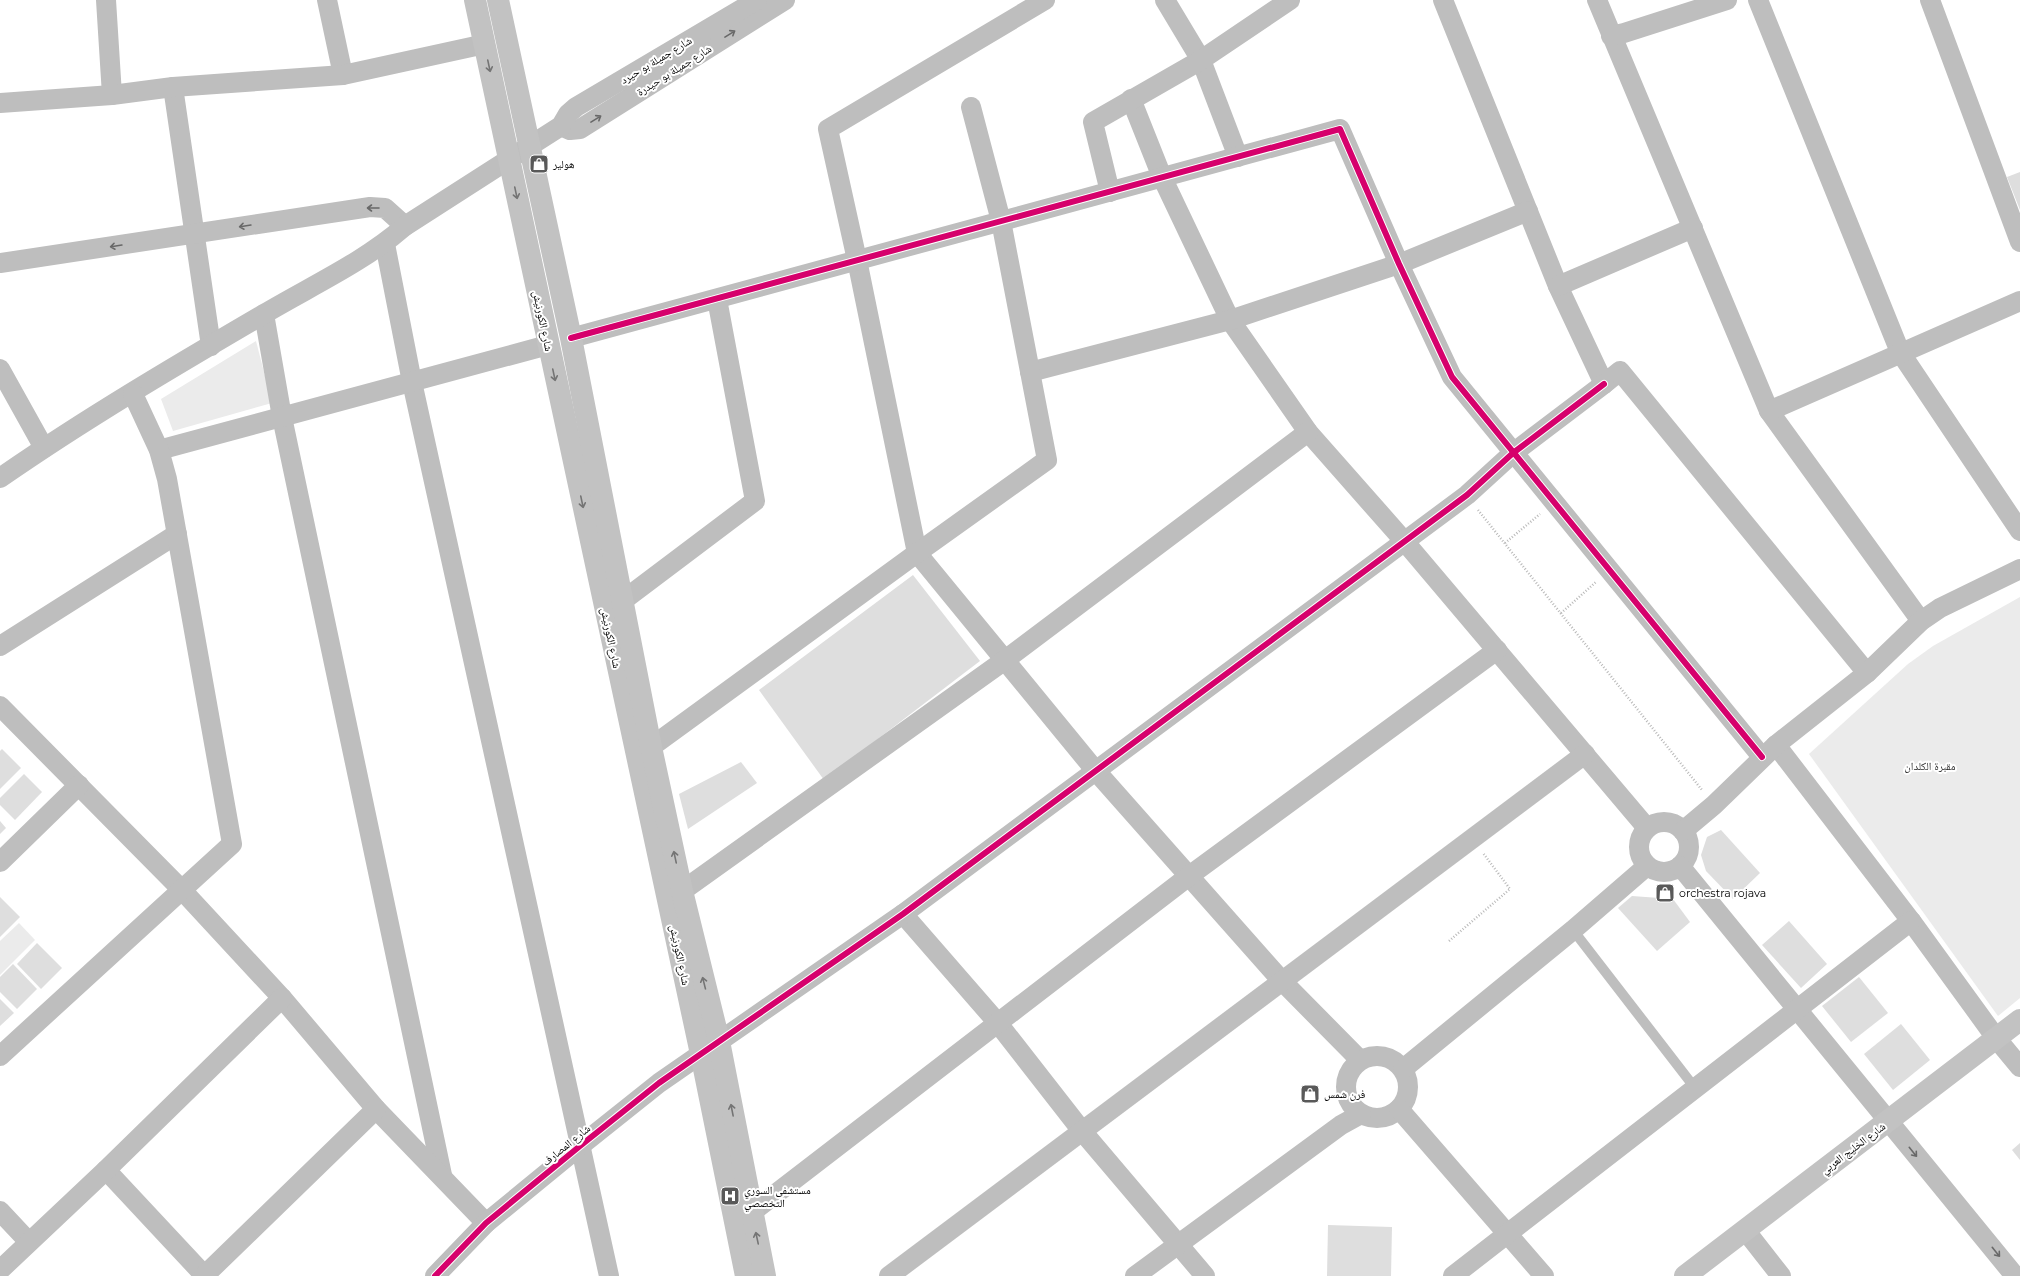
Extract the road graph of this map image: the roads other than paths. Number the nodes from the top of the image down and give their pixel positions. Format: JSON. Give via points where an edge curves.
{"nodes":[{"id":1,"x":106,"y":0,"type":"edge"},
{"id":2,"x":327,"y":0,"type":"edge"},
{"id":3,"x":475,"y":0,"type":"edge"},
{"id":4,"x":498,"y":0,"type":"edge"},
{"id":5,"x":757,"y":0,"type":"edge"},
{"id":6,"x":785,"y":0,"type":"edge"},
{"id":7,"x":1045,"y":0,"type":"edge"},
{"id":8,"x":1164,"y":0,"type":"edge"},
{"id":9,"x":1290,"y":0,"type":"edge"},
{"id":10,"x":1443,"y":0,"type":"edge"},
{"id":11,"x":1597,"y":0,"type":"edge"},
{"id":12,"x":1727,"y":0,"type":"edge"},
{"id":13,"x":1758,"y":0,"type":"edge"},
{"id":14,"x":1930,"y":0,"type":"edge"},
{"id":15,"x":1611,"y":36,"type":"junction"},
{"id":16,"x":484,"y":44,"type":"junction"},
{"id":17,"x":1201,"y":60,"type":"junction"},
{"id":18,"x":343,"y":75,"type":"junction"},
{"id":19,"x":173,"y":87,"type":"junction"},
{"id":20,"x":112,"y":95,"type":"junction"},
{"id":21,"x":1131,"y":99,"type":"junction"},
{"id":22,"x":0,"y":103,"type":"edge"},
{"id":23,"x":971,"y":107,"type":"dead end"},
{"id":24,"x":561,"y":126,"type":"junction"},
{"id":25,"x":530,"y":146,"type":"junction"},
{"id":26,"x":1238,"y":157,"type":"junction"},
{"id":27,"x":509,"y":159,"type":"junction"},
{"id":28,"x":1162,"y":177,"type":"junction"},
{"id":29,"x":1110,"y":192,"type":"junction"},
{"id":30,"x":1528,"y":210,"type":"junction"},
{"id":31,"x":1001,"y":221,"type":"junction"},
{"id":32,"x":405,"y":226,"type":"junction"},
{"id":33,"x":1693,"y":228,"type":"junction"},
{"id":34,"x":194,"y":234,"type":"junction"},
{"id":35,"x":2020,"y":242,"type":"edge"},
{"id":36,"x":384,"y":244,"type":"junction"},
{"id":37,"x":857,"y":260,"type":"junction"},
{"id":38,"x":0,"y":263,"type":"edge"},
{"id":39,"x":1399,"y":264,"type":"junction"},
{"id":40,"x":1558,"y":286,"type":"junction"},
{"id":41,"x":717,"y":299,"type":"junction"},
{"id":42,"x":2020,"y":301,"type":"edge"},
{"id":43,"x":264,"y":314,"type":"junction"},
{"id":44,"x":1230,"y":320,"type":"junction"},
{"id":45,"x":571,"y":338,"type":"junction"},
{"id":46,"x":548,"y":345,"type":"junction"},
{"id":47,"x":211,"y":346,"type":"junction"},
{"id":48,"x":1900,"y":352,"type":"junction"},
{"id":49,"x":0,"y":369,"type":"edge"},
{"id":50,"x":1030,"y":372,"type":"junction"},
{"id":51,"x":412,"y":382,"type":"junction"},
{"id":52,"x":1604,"y":384,"type":"junction"},
{"id":53,"x":133,"y":394,"type":"junction"},
{"id":54,"x":1769,"y":411,"type":"junction"},
{"id":55,"x":282,"y":417,"type":"junction"},
{"id":56,"x":1308,"y":432,"type":"junction"},
{"id":57,"x":44,"y":448,"type":"junction"},
{"id":58,"x":159,"y":450,"type":"junction"},
{"id":59,"x":1513,"y":453,"type":"junction"},
{"id":60,"x":0,"y":478,"type":"edge"},
{"id":61,"x":2020,"y":531,"type":"edge"},
{"id":62,"x":177,"y":534,"type":"junction"},
{"id":63,"x":1405,"y":542,"type":"junction"},
{"id":64,"x":917,"y":553,"type":"junction"},
{"id":65,"x":2020,"y":569,"type":"edge"},
{"id":66,"x":621,"y":602,"type":"junction"},
{"id":67,"x":1921,"y":621,"type":"junction"},
{"id":68,"x":0,"y":646,"type":"edge"},
{"id":69,"x":1497,"y":650,"type":"junction"},
{"id":70,"x":1005,"y":660,"type":"junction"},
{"id":71,"x":1867,"y":673,"type":"junction"},
{"id":72,"x":0,"y":706,"type":"edge"},
{"id":73,"x":651,"y":747,"type":"junction"},
{"id":74,"x":1769,"y":750,"type":"junction"},
{"id":75,"x":1585,"y":754,"type":"junction"},
{"id":76,"x":1095,"y":770,"type":"junction"},
{"id":77,"x":79,"y":785,"type":"junction"},
{"id":78,"x":1647,"y":828,"type":"junction"},
{"id":79,"x":1683,"y":831,"type":"junction"},
{"id":80,"x":0,"y":862,"type":"edge"},
{"id":81,"x":1647,"y":866,"type":"junction"},
{"id":82,"x":1680,"y":866,"type":"junction"},
{"id":83,"x":1189,"y":876,"type":"junction"},
{"id":84,"x":181,"y":889,"type":"junction"},
{"id":85,"x":682,"y":891,"type":"junction"},
{"id":86,"x":904,"y":914,"type":"junction"},
{"id":87,"x":1911,"y":921,"type":"junction"},
{"id":88,"x":1573,"y":930,"type":"junction"},
{"id":89,"x":1281,"y":980,"type":"junction"},
{"id":90,"x":282,"y":998,"type":"junction"},
{"id":91,"x":1796,"y":1010,"type":"junction"},
{"id":92,"x":2020,"y":1020,"type":"edge"},
{"id":93,"x":997,"y":1022,"type":"junction"},
{"id":94,"x":1996,"y":1038,"type":"junction"},
{"id":95,"x":719,"y":1041,"type":"junction"},
{"id":96,"x":701,"y":1054,"type":"junction"},
{"id":97,"x":0,"y":1056,"type":"edge"},
{"id":98,"x":1360,"y":1060,"type":"junction"},
{"id":99,"x":2020,"y":1067,"type":"edge"},
{"id":100,"x":1403,"y":1069,"type":"junction"},
{"id":101,"x":1695,"y":1088,"type":"junction"},
{"id":102,"x":376,"y":1108,"type":"junction"},
{"id":103,"x":1399,"y":1109,"type":"junction"},
{"id":104,"x":1361,"y":1114,"type":"junction"},
{"id":105,"x":1889,"y":1121,"type":"junction"},
{"id":106,"x":1082,"y":1131,"type":"junction"},
{"id":107,"x":580,"y":1146,"type":"junction"},
{"id":108,"x":106,"y":1170,"type":"junction"},
{"id":109,"x":442,"y":1175,"type":"junction"},
{"id":110,"x":0,"y":1211,"type":"edge"},
{"id":111,"x":752,"y":1212,"type":"junction"},
{"id":112,"x":486,"y":1224,"type":"junction"},
{"id":113,"x":1745,"y":1230,"type":"junction"},
{"id":114,"x":1507,"y":1234,"type":"junction"},
{"id":115,"x":29,"y":1242,"type":"junction"},
{"id":116,"x":1178,"y":1244,"type":"junction"},
{"id":117,"x":0,"y":1270,"type":"edge"},
{"id":118,"x":204,"y":1276,"type":"edge"},
{"id":119,"x":435,"y":1276,"type":"edge"},
{"id":120,"x":609,"y":1276,"type":"edge"},
{"id":121,"x":746,"y":1276,"type":"edge"},
{"id":122,"x":765,"y":1276,"type":"edge"},
{"id":123,"x":889,"y":1276,"type":"edge"},
{"id":124,"x":1135,"y":1276,"type":"edge"},
{"id":125,"x":1206,"y":1276,"type":"edge"},
{"id":126,"x":1453,"y":1276,"type":"edge"},
{"id":127,"x":1544,"y":1276,"type":"edge"},
{"id":128,"x":1685,"y":1276,"type":"edge"},
{"id":129,"x":1781,"y":1276,"type":"edge"},
{"id":130,"x":2015,"y":1276,"type":"edge"}],
"edges":[{"from":1,"to":20,"type":"street"},
{"from":2,"to":18,"type":"street"},
{"from":3,"to":16,"type":"street","name":"شارع الكورنيش"},
{"from":4,"to":25,"type":"street","name":"شارع الكورنيش"},
{"from":5,"to":24,"type":"street","name":"شارع جميلة بو حيرد","via":[[576,107]]},
{"from":24,"to":6,"type":"street","name":"شارع جميلة بو حيدرة","one_way":true,"via":[[570,130],[580,129]]},
{"from":7,"to":37,"type":"street","via":[[828,129]]},
{"from":8,"to":17,"type":"street"},
{"from":9,"to":17,"type":"street"},
{"from":10,"to":30,"type":"street"},
{"from":11,"to":15,"type":"street"},
{"from":12,"to":15,"type":"street"},
{"from":13,"to":48,"type":"street"},
{"from":14,"to":35,"type":"street"},
{"from":15,"to":33,"type":"street"},
{"from":16,"to":18,"type":"street"},
{"from":16,"to":27,"type":"street","name":"شارع الكورنيش","one_way":true},
{"from":17,"to":21,"type":"street"},
{"from":17,"to":26,"type":"street"},
{"from":18,"to":19,"type":"street"},
{"from":19,"to":20,"type":"street"},
{"from":19,"to":34,"type":"street"},
{"from":20,"to":22,"type":"street"},
{"from":21,"to":28,"type":"street"},
{"from":21,"to":29,"type":"street","via":[[1093,122]]},
{"from":23,"to":31,"type":"street"},
{"from":24,"to":25,"type":"street"},
{"from":25,"to":27,"type":"street"},
{"from":25,"to":45,"type":"street","name":"شارع الكورنيش"},
{"from":26,"to":28,"type":"street"},
{"from":26,"to":39,"type":"street","via":[[1340,129]]},
{"from":27,"to":32,"type":"street"},
{"from":27,"to":46,"type":"street","name":"شارع الكورنيش","one_way":true},
{"from":28,"to":29,"type":"street"},
{"from":28,"to":44,"type":"street"},
{"from":29,"to":31,"type":"street"},
{"from":30,"to":39,"type":"street"},
{"from":30,"to":40,"type":"street"},
{"from":31,"to":37,"type":"street"},
{"from":31,"to":50,"type":"street"},
{"from":32,"to":34,"type":"street","one_way":true,"via":[[385,208],[370,207]]},
{"from":32,"to":36,"type":"street"},
{"from":33,"to":40,"type":"street"},
{"from":33,"to":54,"type":"street"},
{"from":34,"to":38,"type":"street","one_way":true},
{"from":34,"to":47,"type":"street"},
{"from":36,"to":43,"type":"street"},
{"from":36,"to":51,"type":"street"},
{"from":37,"to":41,"type":"street"},
{"from":37,"to":64,"type":"street"},
{"from":39,"to":44,"type":"street"},
{"from":39,"to":59,"type":"street","via":[[1452,377]]},
{"from":40,"to":52,"type":"street"},
{"from":41,"to":45,"type":"street"},
{"from":41,"to":66,"type":"street","via":[[754,501]]},
{"from":42,"to":48,"type":"street"},
{"from":43,"to":47,"type":"street"},
{"from":43,"to":55,"type":"street"},
{"from":44,"to":50,"type":"street"},
{"from":44,"to":56,"type":"street"},
{"from":45,"to":66,"type":"street","name":"شارع الكورنيش"},
{"from":46,"to":51,"type":"street"},
{"from":46,"to":96,"type":"street","name":"شارع الكورنيش","one_way":true},
{"from":47,"to":53,"type":"street"},
{"from":48,"to":54,"type":"street"},
{"from":48,"to":61,"type":"street"},
{"from":49,"to":57,"type":"street"},
{"from":50,"to":64,"type":"street","via":[[1047,460]]},
{"from":51,"to":55,"type":"street"},
{"from":51,"to":107,"type":"street"},
{"from":52,"to":59,"type":"street","name":"شارع المصارف"},
{"from":52,"to":71,"type":"street","name":"شارع المصارف","via":[[1620,371]]},
{"from":53,"to":57,"type":"street"},
{"from":53,"to":58,"type":"street"},
{"from":54,"to":67,"type":"street"},
{"from":55,"to":58,"type":"street"},
{"from":55,"to":109,"type":"street"},
{"from":56,"to":63,"type":"street"},
{"from":56,"to":70,"type":"street"},
{"from":57,"to":60,"type":"street"},
{"from":58,"to":62,"type":"street"},
{"from":59,"to":63,"type":"street","name":"شارع المصارف","via":[[1467,495]]},
{"from":59,"to":74,"type":"street","via":[[1609,570]]},
{"from":62,"to":68,"type":"street"},
{"from":62,"to":84,"type":"street","via":[[232,844]]},
{"from":63,"to":69,"type":"street"},
{"from":63,"to":76,"type":"street","name":"شارع المصارف"},
{"from":64,"to":70,"type":"street"},
{"from":64,"to":73,"type":"street"},
{"from":65,"to":67,"type":"street","via":[[1940,608]]},
{"from":66,"to":73,"type":"street","name":"شارع الكورنيش"},
{"from":67,"to":71,"type":"street"},
{"from":69,"to":75,"type":"street"},
{"from":69,"to":83,"type":"street"},
{"from":70,"to":76,"type":"street"},
{"from":70,"to":85,"type":"street"},
{"from":71,"to":74,"type":"street"},
{"from":72,"to":77,"type":"street"},
{"from":85,"to":73,"type":"street","name":"شارع الكورنيش","one_way":true},
{"from":74,"to":79,"type":"street","via":[[1714,805]]},
{"from":74,"to":87,"type":"street"},
{"from":75,"to":78,"type":"street"},
{"from":75,"to":89,"type":"street"},
{"from":76,"to":83,"type":"street"},
{"from":76,"to":86,"type":"street","name":"شارع المصارف"},
{"from":77,"to":80,"type":"street"},
{"from":77,"to":84,"type":"street"},
{"from":78,"to":79,"type":"street","via":[[1665,821],[1673,823]]},
{"from":78,"to":81,"type":"street","via":[[1638,845],[1642,860]]},
{"from":79,"to":82,"type":"street","via":[[1689,849]]},
{"from":81,"to":82,"type":"street","via":[[1662,872]]},
{"from":81,"to":88,"type":"street"},
{"from":82,"to":91,"type":"street"},
{"from":83,"to":89,"type":"street"},
{"from":83,"to":93,"type":"street"},
{"from":84,"to":90,"type":"street"},
{"from":84,"to":97,"type":"street"},
{"from":95,"to":85,"type":"street","name":"شارع الكورنيش","one_way":true},
{"from":86,"to":93,"type":"street"},
{"from":86,"to":95,"type":"street","name":"شارع المصارف"},
{"from":87,"to":91,"type":"street"},
{"from":87,"to":94,"type":"street"},
{"from":88,"to":100,"type":"street"},
{"from":88,"to":101,"type":"lane"},
{"from":89,"to":98,"type":"street"},
{"from":89,"to":106,"type":"street"},
{"from":90,"to":102,"type":"street"},
{"from":90,"to":108,"type":"street"},
{"from":91,"to":101,"type":"street"},
{"from":91,"to":105,"type":"street"},
{"from":92,"to":94,"type":"street","name":"شارع الخليج العربي"},
{"from":93,"to":106,"type":"street"},
{"from":93,"to":111,"type":"street"},
{"from":94,"to":99,"type":"street"},
{"from":94,"to":105,"type":"street","name":"شارع الخليج العربي"},
{"from":95,"to":96,"type":"street","name":"شارع المصارف"},
{"from":111,"to":95,"type":"street","name":"شارع الكورنيش","one_way":true},
{"from":96,"to":107,"type":"street","name":"شارع المصارف","via":[[659,1083]]},
{"from":96,"to":121,"type":"street","name":"شارع الكورنيش"},
{"from":98,"to":100,"type":"street","via":[[1374,1055],[1388,1057]]},
{"from":98,"to":104,"type":"street","via":[[1352,1067],[1345,1087],[1352,1107]]},
{"from":100,"to":103,"type":"street","via":[[1408,1086],[1407,1096]]},
{"from":101,"to":114,"type":"street"},
{"from":102,"to":109,"type":"street"},
{"from":102,"to":118,"type":"street"},
{"from":103,"to":104,"type":"street","via":[[1379,1118]]},
{"from":103,"to":114,"type":"street"},
{"from":104,"to":116,"type":"street","via":[[1341,1125]]},
{"from":105,"to":113,"type":"street","name":"شارع الخليج العربي"},
{"from":105,"to":130,"type":"street","one_way":true},
{"from":106,"to":116,"type":"street"},
{"from":106,"to":123,"type":"street"},
{"from":107,"to":112,"type":"street","name":"شارع المصارف"},
{"from":107,"to":120,"type":"street"},
{"from":108,"to":115,"type":"street"},
{"from":108,"to":118,"type":"street"},
{"from":109,"to":112,"type":"street"},
{"from":110,"to":115,"type":"street"},
{"from":122,"to":111,"type":"street","name":"شارع الكورنيش","one_way":true},
{"from":112,"to":119,"type":"street","name":"شارع المصارف"},
{"from":113,"to":128,"type":"street","name":"شارع الخليج العربي"},
{"from":113,"to":129,"type":"street"},
{"from":114,"to":126,"type":"street"},
{"from":114,"to":127,"type":"street"},
{"from":115,"to":117,"type":"street"},
{"from":116,"to":124,"type":"street"},
{"from":116,"to":125,"type":"street"}]}
